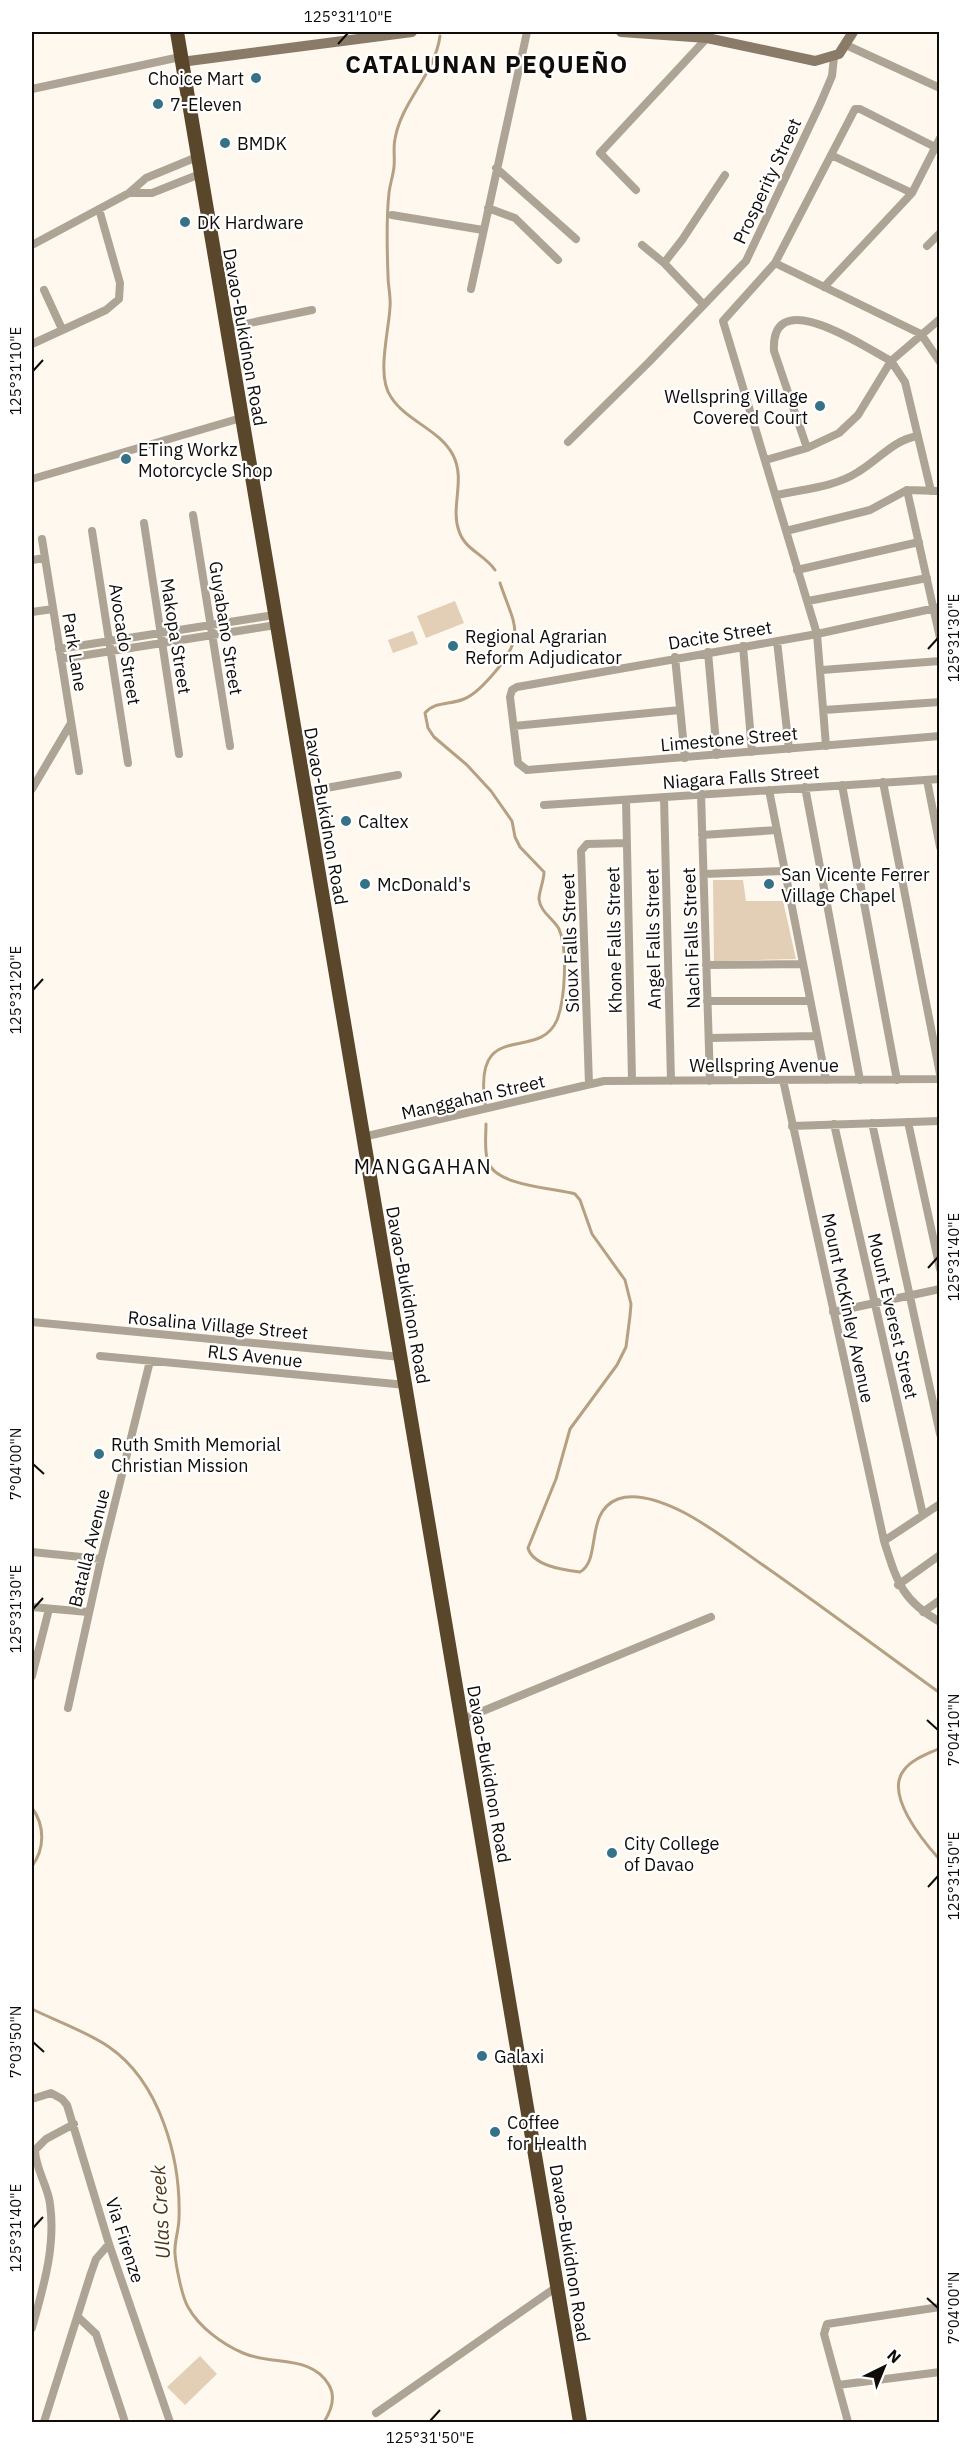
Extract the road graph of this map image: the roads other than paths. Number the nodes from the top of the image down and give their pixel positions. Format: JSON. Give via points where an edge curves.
{"nodes":[{"id":1,"x":177,"y":32,"type":"edge"},
{"id":2,"x":392,"y":32,"type":"edge"},
{"id":3,"x":412,"y":32,"type":"edge"},
{"id":4,"x":527,"y":32,"type":"edge"},
{"id":5,"x":621,"y":32,"type":"edge"},
{"id":6,"x":853,"y":32,"type":"edge"},
{"id":7,"x":707,"y":38,"type":"junction"},
{"id":8,"x":846,"y":45,"type":"junction"},
{"id":9,"x":834,"y":57,"type":"junction"},
{"id":10,"x":180,"y":60,"type":"junction"},
{"id":11,"x":939,"y":88,"type":"edge"},
{"id":12,"x":32,"y":89,"type":"edge"},
{"id":13,"x":939,"y":138,"type":"edge"},
{"id":14,"x":935,"y":147,"type":"junction"},
{"id":15,"x":831,"y":155,"type":"junction"},
{"id":16,"x":197,"y":157,"type":"junction"},
{"id":17,"x":172,"y":167,"type":"junction"},
{"id":18,"x":496,"y":168,"type":"junction"},
{"id":19,"x":200,"y":174,"type":"junction"},
{"id":20,"x":725,"y":175,"type":"dead end"},
{"id":21,"x":178,"y":183,"type":"junction"},
{"id":22,"x":636,"y":190,"type":"dead end"},
{"id":23,"x":129,"y":193,"type":"junction"},
{"id":24,"x":912,"y":194,"type":"junction"},
{"id":25,"x":488,"y":208,"type":"junction"},
{"id":26,"x":99,"y":209,"type":"junction"},
{"id":27,"x":392,"y":215,"type":"dead end"},
{"id":28,"x":483,"y":230,"type":"junction"},
{"id":29,"x":939,"y":233,"type":"edge"},
{"id":30,"x":576,"y":239,"type":"dead end"},
{"id":31,"x":642,"y":244,"type":"dead end"},
{"id":32,"x":32,"y":245,"type":"edge"},
{"id":33,"x":927,"y":246,"type":"dead end"},
{"id":34,"x":558,"y":260,"type":"dead end"},
{"id":35,"x":664,"y":263,"type":"junction"},
{"id":36,"x":775,"y":263,"type":"junction"},
{"id":37,"x":824,"y":287,"type":"junction"},
{"id":38,"x":471,"y":289,"type":"dead end"},
{"id":39,"x":44,"y":290,"type":"dead end"},
{"id":40,"x":703,"y":304,"type":"junction"},
{"id":41,"x":312,"y":310,"type":"dead end"},
{"id":42,"x":939,"y":319,"type":"edge"},
{"id":43,"x":225,"y":327,"type":"junction"},
{"id":44,"x":62,"y":329,"type":"junction"},
{"id":45,"x":921,"y":334,"type":"junction"},
{"id":46,"x":32,"y":344,"type":"edge"},
{"id":47,"x":891,"y":361,"type":"junction"},
{"id":48,"x":939,"y":362,"type":"edge"},
{"id":49,"x":241,"y":418,"type":"junction"},
{"id":50,"x":917,"y":436,"type":"junction"},
{"id":51,"x":568,"y":442,"type":"dead end"},
{"id":52,"x":807,"y":448,"type":"junction"},
{"id":53,"x":766,"y":460,"type":"junction"},
{"id":54,"x":32,"y":479,"type":"edge"},
{"id":55,"x":907,"y":490,"type":"junction"},
{"id":56,"x":935,"y":491,"type":"edge"},
{"id":57,"x":777,"y":495,"type":"junction"},
{"id":58,"x":193,"y":514,"type":"dead end"},
{"id":59,"x":144,"y":523,"type":"dead end"},
{"id":60,"x":92,"y":531,"type":"dead end"},
{"id":61,"x":786,"y":531,"type":"junction"},
{"id":62,"x":42,"y":539,"type":"dead end"},
{"id":63,"x":919,"y":542,"type":"junction"},
{"id":64,"x":45,"y":558,"type":"junction"},
{"id":65,"x":32,"y":560,"type":"edge"},
{"id":66,"x":797,"y":570,"type":"junction"},
{"id":67,"x":927,"y":578,"type":"junction"},
{"id":68,"x":808,"y":601,"type":"junction"},
{"id":69,"x":936,"y":608,"type":"edge"},
{"id":70,"x":53,"y":609,"type":"junction"},
{"id":71,"x":32,"y":612,"type":"edge"},
{"id":72,"x":243,"y":620,"type":"junction"},
{"id":73,"x":275,"y":620,"type":"junction"},
{"id":74,"x":211,"y":626,"type":"junction"},
{"id":75,"x":245,"y":630,"type":"junction"},
{"id":76,"x":160,"y":633,"type":"junction"},
{"id":77,"x":817,"y":634,"type":"junction"},
{"id":78,"x":212,"y":635,"type":"junction"},
{"id":79,"x":939,"y":638,"type":"edge"},
{"id":80,"x":109,"y":641,"type":"junction"},
{"id":81,"x":777,"y":641,"type":"junction"},
{"id":82,"x":162,"y":643,"type":"junction"},
{"id":83,"x":743,"y":646,"type":"junction"},
{"id":84,"x":59,"y":649,"type":"junction"},
{"id":85,"x":111,"y":651,"type":"junction"},
{"id":86,"x":708,"y":652,"type":"junction"},
{"id":87,"x":675,"y":657,"type":"junction"},
{"id":88,"x":61,"y":659,"type":"junction"},
{"id":89,"x":939,"y":661,"type":"edge"},
{"id":90,"x":822,"y":670,"type":"junction"},
{"id":91,"x":939,"y":702,"type":"edge"},
{"id":92,"x":680,"y":710,"type":"junction"},
{"id":93,"x":824,"y":710,"type":"junction"},
{"id":94,"x":71,"y":723,"type":"junction"},
{"id":95,"x":514,"y":726,"type":"junction"},
{"id":96,"x":939,"y":736,"type":"edge"},
{"id":97,"x":230,"y":746,"type":"dead end"},
{"id":98,"x":826,"y":746,"type":"junction"},
{"id":99,"x":789,"y":749,"type":"junction"},
{"id":100,"x":752,"y":752,"type":"junction"},
{"id":101,"x":179,"y":754,"type":"dead end"},
{"id":102,"x":717,"y":755,"type":"junction"},
{"id":103,"x":685,"y":758,"type":"junction"},
{"id":104,"x":128,"y":763,"type":"dead end"},
{"id":105,"x":79,"y":771,"type":"dead end"},
{"id":106,"x":398,"y":775,"type":"dead end"},
{"id":107,"x":939,"y":779,"type":"edge"},
{"id":108,"x":927,"y":780,"type":"junction"},
{"id":109,"x":883,"y":782,"type":"junction"},
{"id":110,"x":842,"y":785,"type":"junction"},
{"id":111,"x":805,"y":787,"type":"junction"},
{"id":112,"x":32,"y":789,"type":"edge"},
{"id":113,"x":768,"y":790,"type":"junction"},
{"id":114,"x":304,"y":792,"type":"junction"},
{"id":115,"x":701,"y":794,"type":"junction"},
{"id":116,"x":664,"y":797,"type":"junction"},
{"id":117,"x":626,"y":800,"type":"junction"},
{"id":118,"x":544,"y":805,"type":"dead end"},
{"id":119,"x":937,"y":820,"type":"edge"},
{"id":120,"x":777,"y":830,"type":"junction"},
{"id":121,"x":702,"y":835,"type":"junction"},
{"id":122,"x":627,"y":843,"type":"junction"},
{"id":123,"x":939,"y":847,"type":"edge"},
{"id":124,"x":785,"y":872,"type":"junction"},
{"id":125,"x":704,"y":874,"type":"junction"},
{"id":126,"x":803,"y":964,"type":"junction"},
{"id":127,"x":706,"y":965,"type":"junction"},
{"id":128,"x":708,"y":1001,"type":"junction"},
{"id":129,"x":810,"y":1002,"type":"junction"},
{"id":130,"x":817,"y":1036,"type":"junction"},
{"id":131,"x":709,"y":1038,"type":"junction"},
{"id":132,"x":939,"y":1074,"type":"edge"},
{"id":133,"x":632,"y":1080,"type":"junction"},
{"id":134,"x":783,"y":1080,"type":"junction"},
{"id":135,"x":826,"y":1080,"type":"junction"},
{"id":136,"x":860,"y":1080,"type":"junction"},
{"id":137,"x":897,"y":1080,"type":"junction"},
{"id":138,"x":939,"y":1080,"type":"edge"},
{"id":139,"x":671,"y":1081,"type":"junction"},
{"id":140,"x":710,"y":1081,"type":"junction"},
{"id":141,"x":589,"y":1084,"type":"junction"},
{"id":142,"x":939,"y":1121,"type":"edge"},
{"id":143,"x":908,"y":1122,"type":"junction"},
{"id":144,"x":872,"y":1123,"type":"junction"},
{"id":145,"x":834,"y":1124,"type":"junction"},
{"id":146,"x":792,"y":1126,"type":"junction"},
{"id":147,"x":362,"y":1137,"type":"junction"},
{"id":148,"x":939,"y":1269,"type":"edge"},
{"id":149,"x":939,"y":1289,"type":"edge"},
{"id":150,"x":909,"y":1296,"type":"junction"},
{"id":151,"x":874,"y":1303,"type":"junction"},
{"id":152,"x":833,"y":1312,"type":"junction"},
{"id":153,"x":32,"y":1322,"type":"edge"},
{"id":154,"x":100,"y":1356,"type":"dead end"},
{"id":155,"x":401,"y":1357,"type":"junction"},
{"id":156,"x":150,"y":1361,"type":"junction"},
{"id":157,"x":406,"y":1385,"type":"junction"},
{"id":158,"x":939,"y":1434,"type":"edge"},
{"id":159,"x":939,"y":1503,"type":"edge"},
{"id":160,"x":923,"y":1515,"type":"junction"},
{"id":161,"x":884,"y":1542,"type":"junction"},
{"id":162,"x":32,"y":1552,"type":"edge"},
{"id":163,"x":939,"y":1555,"type":"edge"},
{"id":164,"x":101,"y":1559,"type":"junction"},
{"id":165,"x":898,"y":1585,"type":"junction"},
{"id":166,"x":939,"y":1600,"type":"edge"},
{"id":167,"x":32,"y":1607,"type":"edge"},
{"id":168,"x":49,"y":1609,"type":"junction"},
{"id":169,"x":88,"y":1612,"type":"junction"},
{"id":170,"x":923,"y":1612,"type":"junction"},
{"id":171,"x":711,"y":1617,"type":"dead end"},
{"id":172,"x":939,"y":1622,"type":"edge"},
{"id":173,"x":32,"y":1677,"type":"edge"},
{"id":174,"x":68,"y":1708,"type":"dead end"},
{"id":175,"x":461,"y":1720,"type":"junction"},
{"id":176,"x":32,"y":2099,"type":"edge"},
{"id":177,"x":74,"y":2124,"type":"junction"},
{"id":178,"x":109,"y":2244,"type":"junction"},
{"id":179,"x":558,"y":2286,"type":"junction"},
{"id":180,"x":939,"y":2307,"type":"edge"},
{"id":181,"x":78,"y":2317,"type":"junction"},
{"id":182,"x":32,"y":2328,"type":"edge"},
{"id":183,"x":939,"y":2372,"type":"edge"},
{"id":184,"x":838,"y":2385,"type":"junction"},
{"id":185,"x":376,"y":2414,"type":"dead end"},
{"id":186,"x":44,"y":2422,"type":"edge"},
{"id":187,"x":125,"y":2422,"type":"edge"},
{"id":188,"x":170,"y":2422,"type":"edge"},
{"id":189,"x":580,"y":2422,"type":"edge"},
{"id":190,"x":848,"y":2422,"type":"edge"}],
"edges":[{"from":1,"to":10,"type":"highway","name":"Davao-Bukidnon Road"},
{"from":2,"to":3,"type":"street"},
{"from":2,"to":10,"type":"street"},
{"from":4,"to":18,"type":"street"},
{"from":5,"to":7,"type":"street"},
{"from":6,"to":8,"type":"street"},
{"from":7,"to":9,"type":"street","via":[[806,60]]},
{"from":7,"to":22,"type":"street","via":[[600,153]]},
{"from":8,"to":9,"type":"street"},
{"from":8,"to":11,"type":"street"},
{"from":9,"to":40,"type":"street","name":"Prosperity Street","via":[[832,76],[821,102],[746,261]]},
{"from":10,"to":12,"type":"street"},
{"from":10,"to":16,"type":"highway","name":"Davao-Bukidnon Road"},
{"from":13,"to":14,"type":"street"},
{"from":14,"to":15,"type":"street","via":[[858,109]]},
{"from":14,"to":24,"type":"street"},
{"from":15,"to":24,"type":"street"},
{"from":15,"to":36,"type":"street"},
{"from":16,"to":17,"type":"street"},
{"from":16,"to":19,"type":"highway","name":"Davao-Bukidnon Road"},
{"from":17,"to":21,"type":"street"},
{"from":17,"to":23,"type":"street","via":[[146,178]]},
{"from":18,"to":25,"type":"street"},
{"from":18,"to":30,"type":"street"},
{"from":19,"to":21,"type":"street"},
{"from":19,"to":43,"type":"highway","name":"Davao-Bukidnon Road"},
{"from":20,"to":35,"type":"street"},
{"from":21,"to":23,"type":"street","via":[[152,193]]},
{"from":23,"to":26,"type":"street"},
{"from":24,"to":37,"type":"street"},
{"from":25,"to":28,"type":"street"},
{"from":25,"to":34,"type":"street","via":[[515,218]]},
{"from":26,"to":32,"type":"street"},
{"from":26,"to":44,"type":"street","via":[[120,284],[119,299],[106,310]]},
{"from":27,"to":28,"type":"street"},
{"from":28,"to":38,"type":"street"},
{"from":29,"to":33,"type":"street"},
{"from":31,"to":35,"type":"street"},
{"from":35,"to":40,"type":"street"},
{"from":36,"to":37,"type":"street"},
{"from":36,"to":53,"type":"street","via":[[723,321]]},
{"from":37,"to":45,"type":"street"},
{"from":39,"to":44,"type":"street"},
{"from":40,"to":51,"type":"street","name":"Prosperity Street"},
{"from":41,"to":43,"type":"street"},
{"from":42,"to":45,"type":"street"},
{"from":43,"to":49,"type":"highway","name":"Davao-Bukidnon Road"},
{"from":44,"to":46,"type":"street"},
{"from":45,"to":47,"type":"street"},
{"from":45,"to":48,"type":"street"},
{"from":47,"to":50,"type":"street","via":[[905,382]]},
{"from":47,"to":52,"type":"street","via":[[849,424]]},
{"from":47,"to":52,"type":"street","via":[[810,319],[788,320],[773,342],[774,351]]},
{"from":49,"to":54,"type":"street"},
{"from":49,"to":73,"type":"highway","name":"Davao-Bukidnon Road"},
{"from":50,"to":56,"type":"street"},
{"from":50,"to":57,"type":"street","via":[[896,442],[845,479]]},
{"from":52,"to":53,"type":"street"},
{"from":53,"to":57,"type":"street"},
{"from":55,"to":56,"type":"street"},
{"from":55,"to":61,"type":"street","via":[[870,510]]},
{"from":55,"to":63,"type":"street"},
{"from":57,"to":61,"type":"street"},
{"from":58,"to":74,"type":"street","name":"Guyabano Street"},
{"from":59,"to":76,"type":"street","name":"Makopa Street"},
{"from":60,"to":80,"type":"street","name":"Avocado Street"},
{"from":61,"to":66,"type":"street"},
{"from":62,"to":64,"type":"street","name":"Park Lane"},
{"from":63,"to":66,"type":"street"},
{"from":63,"to":67,"type":"street"},
{"from":64,"to":65,"type":"street"},
{"from":64,"to":70,"type":"street","name":"Park Lane"},
{"from":66,"to":68,"type":"street"},
{"from":67,"to":68,"type":"street"},
{"from":67,"to":69,"type":"street"},
{"from":68,"to":77,"type":"street"},
{"from":69,"to":77,"type":"street","name":"Dacite Street"},
{"from":69,"to":79,"type":"street"},
{"from":70,"to":71,"type":"street"},
{"from":70,"to":84,"type":"street","name":"Park Lane"},
{"from":72,"to":73,"type":"street"},
{"from":72,"to":74,"type":"street"},
{"from":72,"to":75,"type":"street"},
{"from":73,"to":75,"type":"street"},
{"from":73,"to":114,"type":"highway","name":"Davao-Bukidnon Road"},
{"from":74,"to":76,"type":"street"},
{"from":74,"to":78,"type":"street","name":"Guyabano Street"},
{"from":75,"to":78,"type":"street"},
{"from":76,"to":80,"type":"street"},
{"from":76,"to":82,"type":"street","name":"Makopa Street"},
{"from":77,"to":81,"type":"street","name":"Dacite Street"},
{"from":77,"to":90,"type":"street"},
{"from":78,"to":82,"type":"street"},
{"from":78,"to":97,"type":"street","name":"Guyabano Street"},
{"from":80,"to":84,"type":"street"},
{"from":80,"to":85,"type":"street","name":"Avocado Street"},
{"from":81,"to":83,"type":"street","name":"Dacite Street"},
{"from":81,"to":99,"type":"street"},
{"from":82,"to":85,"type":"street"},
{"from":82,"to":101,"type":"street","name":"Makopa Street"},
{"from":83,"to":86,"type":"street","name":"Dacite Street"},
{"from":83,"to":100,"type":"street"},
{"from":84,"to":88,"type":"street","name":"Park Lane"},
{"from":85,"to":88,"type":"street"},
{"from":85,"to":104,"type":"street","name":"Avocado Street"},
{"from":86,"to":87,"type":"street","name":"Dacite Street"},
{"from":86,"to":102,"type":"street"},
{"from":87,"to":92,"type":"street"},
{"from":87,"to":95,"type":"street","name":"Dacite Street","via":[[517,687],[512,690]]},
{"from":88,"to":94,"type":"street","name":"Park Lane"},
{"from":89,"to":90,"type":"street"},
{"from":90,"to":93,"type":"street"},
{"from":91,"to":93,"type":"street"},
{"from":92,"to":95,"type":"street"},
{"from":92,"to":103,"type":"street"},
{"from":93,"to":98,"type":"street"},
{"from":94,"to":105,"type":"street","name":"Park Lane"},
{"from":94,"to":112,"type":"street"},
{"from":95,"to":103,"type":"street","name":"Limestone Street","via":[[518,763],[527,770]]},
{"from":96,"to":98,"type":"street","name":"Limestone Street"},
{"from":98,"to":99,"type":"street","name":"Limestone Street"},
{"from":99,"to":100,"type":"street","name":"Limestone Street"},
{"from":100,"to":102,"type":"street","name":"Limestone Street"},
{"from":102,"to":103,"type":"street","name":"Limestone Street"},
{"from":106,"to":114,"type":"street"},
{"from":107,"to":108,"type":"street","name":"Niagara Falls Street"},
{"from":108,"to":109,"type":"street","name":"Niagara Falls Street"},
{"from":108,"to":119,"type":"street"},
{"from":109,"to":110,"type":"street","name":"Niagara Falls Street"},
{"from":109,"to":132,"type":"street"},
{"from":110,"to":111,"type":"street","name":"Niagara Falls Street"},
{"from":110,"to":137,"type":"street"},
{"from":111,"to":113,"type":"street","name":"Niagara Falls Street"},
{"from":111,"to":136,"type":"street"},
{"from":113,"to":115,"type":"street","name":"Niagara Falls Street"},
{"from":113,"to":120,"type":"street"},
{"from":114,"to":147,"type":"highway","name":"Davao-Bukidnon Road"},
{"from":115,"to":116,"type":"street","name":"Niagara Falls Street"},
{"from":115,"to":121,"type":"street","name":"Nachi Falls Street"},
{"from":116,"to":117,"type":"street","name":"Niagara Falls Street"},
{"from":116,"to":139,"type":"street","name":"Angel Falls Street"},
{"from":117,"to":118,"type":"street","name":"Niagara Falls Street"},
{"from":117,"to":122,"type":"street","name":"Khone Falls Street"},
{"from":119,"to":123,"type":"street"},
{"from":120,"to":121,"type":"street"},
{"from":120,"to":124,"type":"street"},
{"from":121,"to":125,"type":"street","name":"Nachi Falls Street"},
{"from":122,"to":133,"type":"street","name":"Khone Falls Street"},
{"from":122,"to":141,"type":"street","name":"Sioux Falls Street","via":[[587,844],[581,851]]},
{"from":124,"to":125,"type":"street"},
{"from":124,"to":126,"type":"street"},
{"from":125,"to":127,"type":"street","name":"Nachi Falls Street"},
{"from":126,"to":127,"type":"street"},
{"from":126,"to":129,"type":"street"},
{"from":127,"to":128,"type":"street","name":"Nachi Falls Street"},
{"from":128,"to":129,"type":"street"},
{"from":128,"to":131,"type":"street","name":"Nachi Falls Street"},
{"from":129,"to":130,"type":"street"},
{"from":130,"to":131,"type":"street"},
{"from":130,"to":135,"type":"street"},
{"from":131,"to":140,"type":"street","name":"Nachi Falls Street"},
{"from":133,"to":139,"type":"street","name":"Wellspring Avenue"},
{"from":133,"to":141,"type":"street","name":"Wellspring Avenue"},
{"from":134,"to":135,"type":"street","name":"Wellspring Avenue"},
{"from":134,"to":140,"type":"street","name":"Wellspring Avenue"},
{"from":134,"to":146,"type":"street","name":"Mount McKinley Avenue"},
{"from":135,"to":136,"type":"street","name":"Wellspring Avenue"},
{"from":136,"to":137,"type":"street","name":"Wellspring Avenue"},
{"from":137,"to":138,"type":"street","name":"Wellspring Avenue"},
{"from":139,"to":140,"type":"street","name":"Wellspring Avenue"},
{"from":141,"to":147,"type":"street","name":"Manggahan Street"},
{"from":142,"to":143,"type":"street"},
{"from":143,"to":144,"type":"street"},
{"from":143,"to":148,"type":"street"},
{"from":144,"to":145,"type":"street"},
{"from":144,"to":150,"type":"street"},
{"from":145,"to":146,"type":"street"},
{"from":145,"to":151,"type":"street","name":"Mount Everest Street"},
{"from":146,"to":152,"type":"street","name":"Mount McKinley Avenue"},
{"from":147,"to":155,"type":"highway","name":"Davao-Bukidnon Road"},
{"from":149,"to":150,"type":"street"},
{"from":150,"to":151,"type":"street"},
{"from":150,"to":158,"type":"street"},
{"from":151,"to":152,"type":"street"},
{"from":151,"to":160,"type":"street","name":"Mount Everest Street"},
{"from":152,"to":161,"type":"street","name":"Mount McKinley Avenue"},
{"from":153,"to":155,"type":"street","name":"Rosalina Village Street"},
{"from":154,"to":156,"type":"street","name":"RLS Avenue"},
{"from":155,"to":157,"type":"highway","name":"Davao-Bukidnon Road"},
{"from":156,"to":157,"type":"street","name":"RLS Avenue"},
{"from":156,"to":164,"type":"street","name":"Batalla Avenue"},
{"from":157,"to":175,"type":"highway","name":"Davao-Bukidnon Road"},
{"from":159,"to":160,"type":"street"},
{"from":160,"to":161,"type":"street"},
{"from":161,"to":165,"type":"street","name":"Mount McKinley Avenue"},
{"from":162,"to":164,"type":"street"},
{"from":163,"to":165,"type":"street"},
{"from":164,"to":169,"type":"street","name":"Batalla Avenue"},
{"from":165,"to":170,"type":"street"},
{"from":166,"to":170,"type":"street"},
{"from":167,"to":168,"type":"street"},
{"from":168,"to":169,"type":"street"},
{"from":168,"to":173,"type":"street"},
{"from":169,"to":174,"type":"street","name":"Batalla Avenue"},
{"from":170,"to":172,"type":"street"},
{"from":171,"to":175,"type":"street"},
{"from":175,"to":179,"type":"highway","name":"Davao-Bukidnon Road"},
{"from":176,"to":177,"type":"street","name":"Via Firenze","via":[[46,2093],[57,2095],[67,2105]]},
{"from":177,"to":178,"type":"street","name":"Via Firenze"},
{"from":177,"to":182,"type":"street","via":[[46,2139],[35,2150],[48,2190],[51,2227],[49,2264]]},
{"from":178,"to":181,"type":"street","via":[[96,2259]]},
{"from":178,"to":188,"type":"street","name":"Via Firenze"},
{"from":179,"to":185,"type":"street"},
{"from":179,"to":189,"type":"highway","name":"Davao-Bukidnon Road"},
{"from":180,"to":184,"type":"street","via":[[830,2322],[824,2334]]},
{"from":181,"to":186,"type":"street"},
{"from":181,"to":187,"type":"street","via":[[96,2334]]},
{"from":183,"to":184,"type":"street"},
{"from":184,"to":190,"type":"street"}]}
